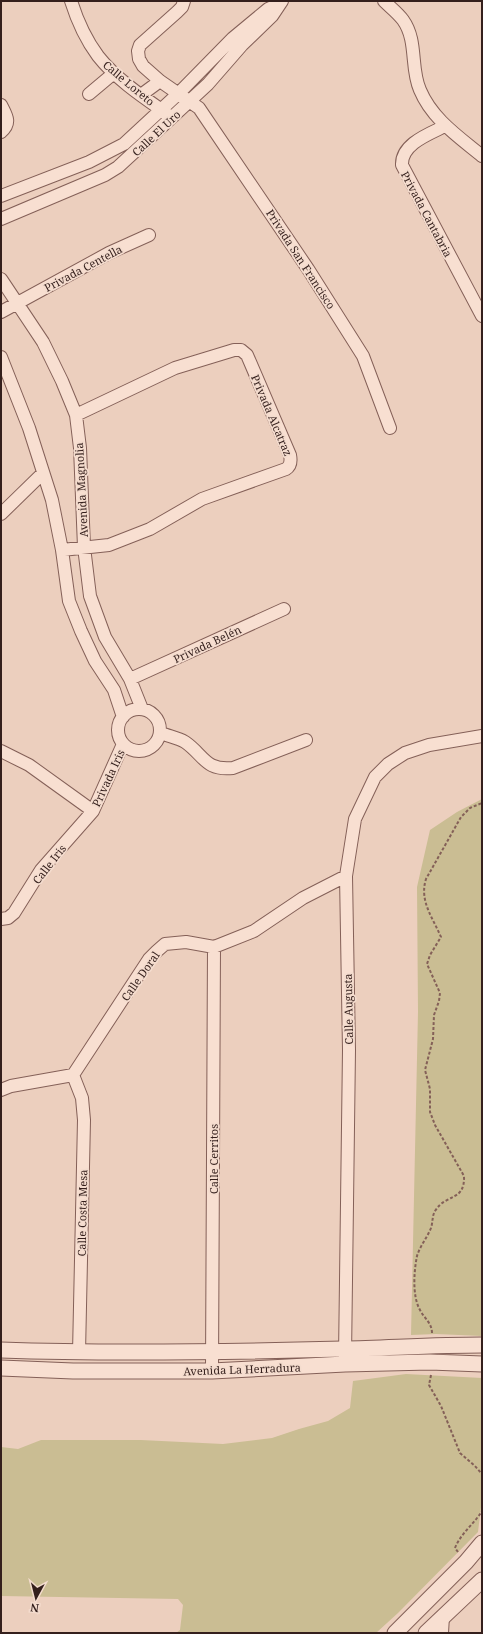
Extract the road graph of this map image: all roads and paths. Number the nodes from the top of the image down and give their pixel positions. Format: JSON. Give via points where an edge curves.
{"nodes":[{"id":1,"x":71,"y":1,"type":"edge"},
{"id":2,"x":184,"y":1,"type":"edge"},
{"id":3,"x":384,"y":1,"type":"edge"},
{"id":4,"x":281,"y":2,"type":"edge"},
{"id":5,"x":268,"y":9,"type":"edge"},
{"id":6,"x":114,"y":73,"type":"junction"},
{"id":7,"x":160,"y":81,"type":"junction"},
{"id":8,"x":89,"y":94,"type":"dead end"},
{"id":9,"x":178,"y":94,"type":"junction"},
{"id":10,"x":141,"y":95,"type":"junction"},
{"id":11,"x":190,"y":102,"type":"junction"},
{"id":12,"x":1,"y":104,"type":"edge"},
{"id":13,"x":160,"y":109,"type":"junction"},
{"id":14,"x":172,"y":117,"type":"junction"},
{"id":15,"x":445,"y":126,"type":"junction"},
{"id":16,"x":4,"y":128,"type":"edge"},
{"id":17,"x":482,"y":156,"type":"edge"},
{"id":18,"x":1,"y":196,"type":"edge"},
{"id":19,"x":1,"y":219,"type":"edge"},
{"id":20,"x":149,"y":235,"type":"dead end"},
{"id":21,"x":1,"y":279,"type":"edge"},
{"id":22,"x":17,"y":302,"type":"junction"},
{"id":23,"x":1,"y":312,"type":"edge"},
{"id":24,"x":482,"y":316,"type":"edge"},
{"id":25,"x":1,"y":357,"type":"edge"},
{"id":26,"x":76,"y":415,"type":"junction"},
{"id":27,"x":390,"y":428,"type":"dead end"},
{"id":28,"x":43,"y":473,"type":"junction"},
{"id":29,"x":1,"y":514,"type":"edge"},
{"id":30,"x":84,"y":547,"type":"junction"},
{"id":31,"x":62,"y":550,"type":"junction"},
{"id":32,"x":284,"y":609,"type":"dead end"},
{"id":33,"x":130,"y":679,"type":"junction"},
{"id":34,"x":142,"y":709,"type":"junction"},
{"id":35,"x":123,"y":717,"type":"junction"},
{"id":36,"x":161,"y":733,"type":"junction"},
{"id":37,"x":482,"y":736,"type":"edge"},
{"id":38,"x":306,"y":740,"type":"dead end"},
{"id":39,"x":123,"y":744,"type":"junction"},
{"id":40,"x":1,"y":751,"type":"edge"},
{"id":41,"x":482,"y":803,"type":"edge"},
{"id":42,"x":93,"y":811,"type":"junction"},
{"id":43,"x":346,"y":876,"type":"junction"},
{"id":44,"x":4,"y":918,"type":"edge"},
{"id":45,"x":214,"y":947,"type":"junction"},
{"id":46,"x":73,"y":1076,"type":"junction"},
{"id":47,"x":1,"y":1090,"type":"edge"},
{"id":48,"x":433,"y":1345,"type":"junction"},
{"id":49,"x":482,"y":1345,"type":"edge"},
{"id":50,"x":345,"y":1349,"type":"junction"},
{"id":51,"x":1,"y":1350,"type":"edge"},
{"id":52,"x":211,"y":1352,"type":"junction"},
{"id":53,"x":79,"y":1353,"type":"junction"},
{"id":54,"x":430,"y":1362,"type":"junction"},
{"id":55,"x":345,"y":1364,"type":"junction"},
{"id":56,"x":482,"y":1364,"type":"edge"},
{"id":57,"x":1,"y":1368,"type":"edge"},
{"id":58,"x":212,"y":1371,"type":"junction"},
{"id":59,"x":482,"y":1474,"type":"edge"},
{"id":60,"x":482,"y":1543,"type":"edge"},
{"id":61,"x":482,"y":1580,"type":"edge"},
{"id":62,"x":442,"y":1616,"type":"junction"},
{"id":63,"x":395,"y":1633,"type":"edge"},
{"id":64,"x":426,"y":1633,"type":"edge"},
{"id":65,"x":442,"y":1633,"type":"edge"}],
"edges":[{"from":1,"to":6,"type":"street","name":"Calle Loreto","via":[[77,19],[98,56]]},
{"from":2,"to":7,"type":"street","name":"Calle Loreto","via":[[178,12],[140,44],[139,59]]},
{"from":3,"to":15,"type":"street","via":[[403,20],[409,31],[420,92]]},
{"from":4,"to":5,"type":"street","name":"Calle El Uro"},
{"from":5,"to":9,"type":"street","name":"Calle El Uro","via":[[233,38]]},
{"from":5,"to":11,"type":"street","name":"Calle El Uro","via":[[242,45]]},
{"from":6,"to":8,"type":"street"},
{"from":6,"to":10,"type":"street","name":"Calle Loreto"},
{"from":7,"to":9,"type":"street","name":"Calle Loreto"},
{"from":7,"to":10,"type":"street"},
{"from":9,"to":11,"type":"street","name":"Calle Loreto"},
{"from":9,"to":13,"type":"street","name":"Calle El Uro"},
{"from":10,"to":13,"type":"street","name":"Calle Loreto"},
{"from":11,"to":14,"type":"street","name":"Calle El Uro"},
{"from":11,"to":27,"type":"street","name":"Privada San Francisco","via":[[199,108],[229,151],[363,356]]},
{"from":12,"to":16,"type":"street","via":[[7,117]]},
{"from":13,"to":14,"type":"street","name":"Calle Loreto"},
{"from":13,"to":18,"type":"street","name":"Calle El Uro","via":[[112,151],[67,172]]},
{"from":14,"to":19,"type":"street","name":"Calle El Uro","via":[[130,157],[105,175]]},
{"from":15,"to":17,"type":"street"},
{"from":15,"to":24,"type":"street","name":"Privada Cantabria","via":[[412,145],[403,157],[402,165]]},
{"from":20,"to":22,"type":"street","name":"Privada Centella"},
{"from":21,"to":22,"type":"street","name":"Avenida Magnolia"},
{"from":22,"to":23,"type":"street","name":"Privada Centella"},
{"from":22,"to":26,"type":"street","name":"Avenida Magnolia","via":[[44,342]]},
{"from":25,"to":28,"type":"street","via":[[29,428]]},
{"from":26,"to":30,"type":"street","name":"Avenida Magnolia"},
{"from":26,"to":30,"type":"street","name":"Privada Alcatraz","via":[[175,368],[241,350],[247,355],[291,459],[286,469],[202,499],[150,529],[109,545]]},
{"from":28,"to":29,"type":"street"},
{"from":28,"to":31,"type":"street","via":[[52,500]]},
{"from":30,"to":31,"type":"street","name":"Privada Alcatraz"},
{"from":30,"to":33,"type":"street","name":"Avenida Magnolia","via":[[90,596],[96,614],[105,637]]},
{"from":31,"to":35,"type":"street","via":[[69,601],[96,661],[114,690]]},
{"from":32,"to":33,"type":"street","name":"Privada Belén"},
{"from":33,"to":34,"type":"street","name":"Avenida Magnolia"},
{"from":34,"to":35,"type":"street","via":[[135,709]]},
{"from":34,"to":36,"type":"street","via":[[154,715],[161,726]]},
{"from":35,"to":39,"type":"street","via":[[118,731]]},
{"from":36,"to":38,"type":"street","via":[[184,742],[209,764],[224,769],[233,768]]},
{"from":36,"to":39,"type":"street","via":[[159,740],[150,750],[136,752]]},
{"from":37,"to":43,"type":"street","name":"Calle Augusta","via":[[429,745],[405,753],[388,764],[375,777],[355,819]]},
{"from":39,"to":42,"type":"street","name":"Privada Iris"},
{"from":40,"to":42,"type":"street","via":[[29,765]]},
{"from":41,"to":48,"type":"path","via":[[470,808],[461,817],[426,879],[423,894],[427,910],[442,937],[427,964],[440,993],[434,1015],[434,1039],[425,1070],[430,1089],[430,1112],[435,1126],[464,1176],[461,1191],[435,1211],[431,1228],[417,1256],[415,1298],[432,1327]]},
{"from":42,"to":44,"type":"street","name":"Calle Iris","via":[[41,870],[14,913]]},
{"from":43,"to":45,"type":"street","via":[[303,898],[254,931]]},
{"from":43,"to":50,"type":"street","name":"Calle Augusta","via":[[349,1050]]},
{"from":45,"to":46,"type":"street","name":"Calle Doral","via":[[174,943],[165,944],[157,951]]},
{"from":45,"to":52,"type":"street","name":"Calle Cerritos"},
{"from":46,"to":47,"type":"street"},
{"from":46,"to":53,"type":"street","name":"Calle Costa Mesa","via":[[82,1098],[84,1120]]},
{"from":48,"to":49,"type":"street","name":"Avenida La Herradura"},
{"from":48,"to":50,"type":"street","name":"Avenida La Herradura"},
{"from":50,"to":52,"type":"street","name":"Avenida La Herradura"},
{"from":50,"to":55,"type":"street","name":"Calle Augusta"},
{"from":51,"to":53,"type":"street","name":"Avenida La Herradura"},
{"from":52,"to":53,"type":"street","name":"Avenida La Herradura"},
{"from":52,"to":58,"type":"street","name":"Calle Cerritos"},
{"from":54,"to":55,"type":"street","name":"Avenida La Herradura"},
{"from":54,"to":56,"type":"street","name":"Avenida La Herradura"},
{"from":54,"to":59,"type":"path","via":[[429,1385],[441,1406],[460,1453]]},
{"from":55,"to":58,"type":"street","name":"Avenida La Herradura"},
{"from":57,"to":58,"type":"street","name":"Avenida La Herradura"},
{"from":60,"to":63,"type":"street"},
{"from":61,"to":62,"type":"street"},
{"from":62,"to":64,"type":"street"},
{"from":62,"to":65,"type":"street"}]}
